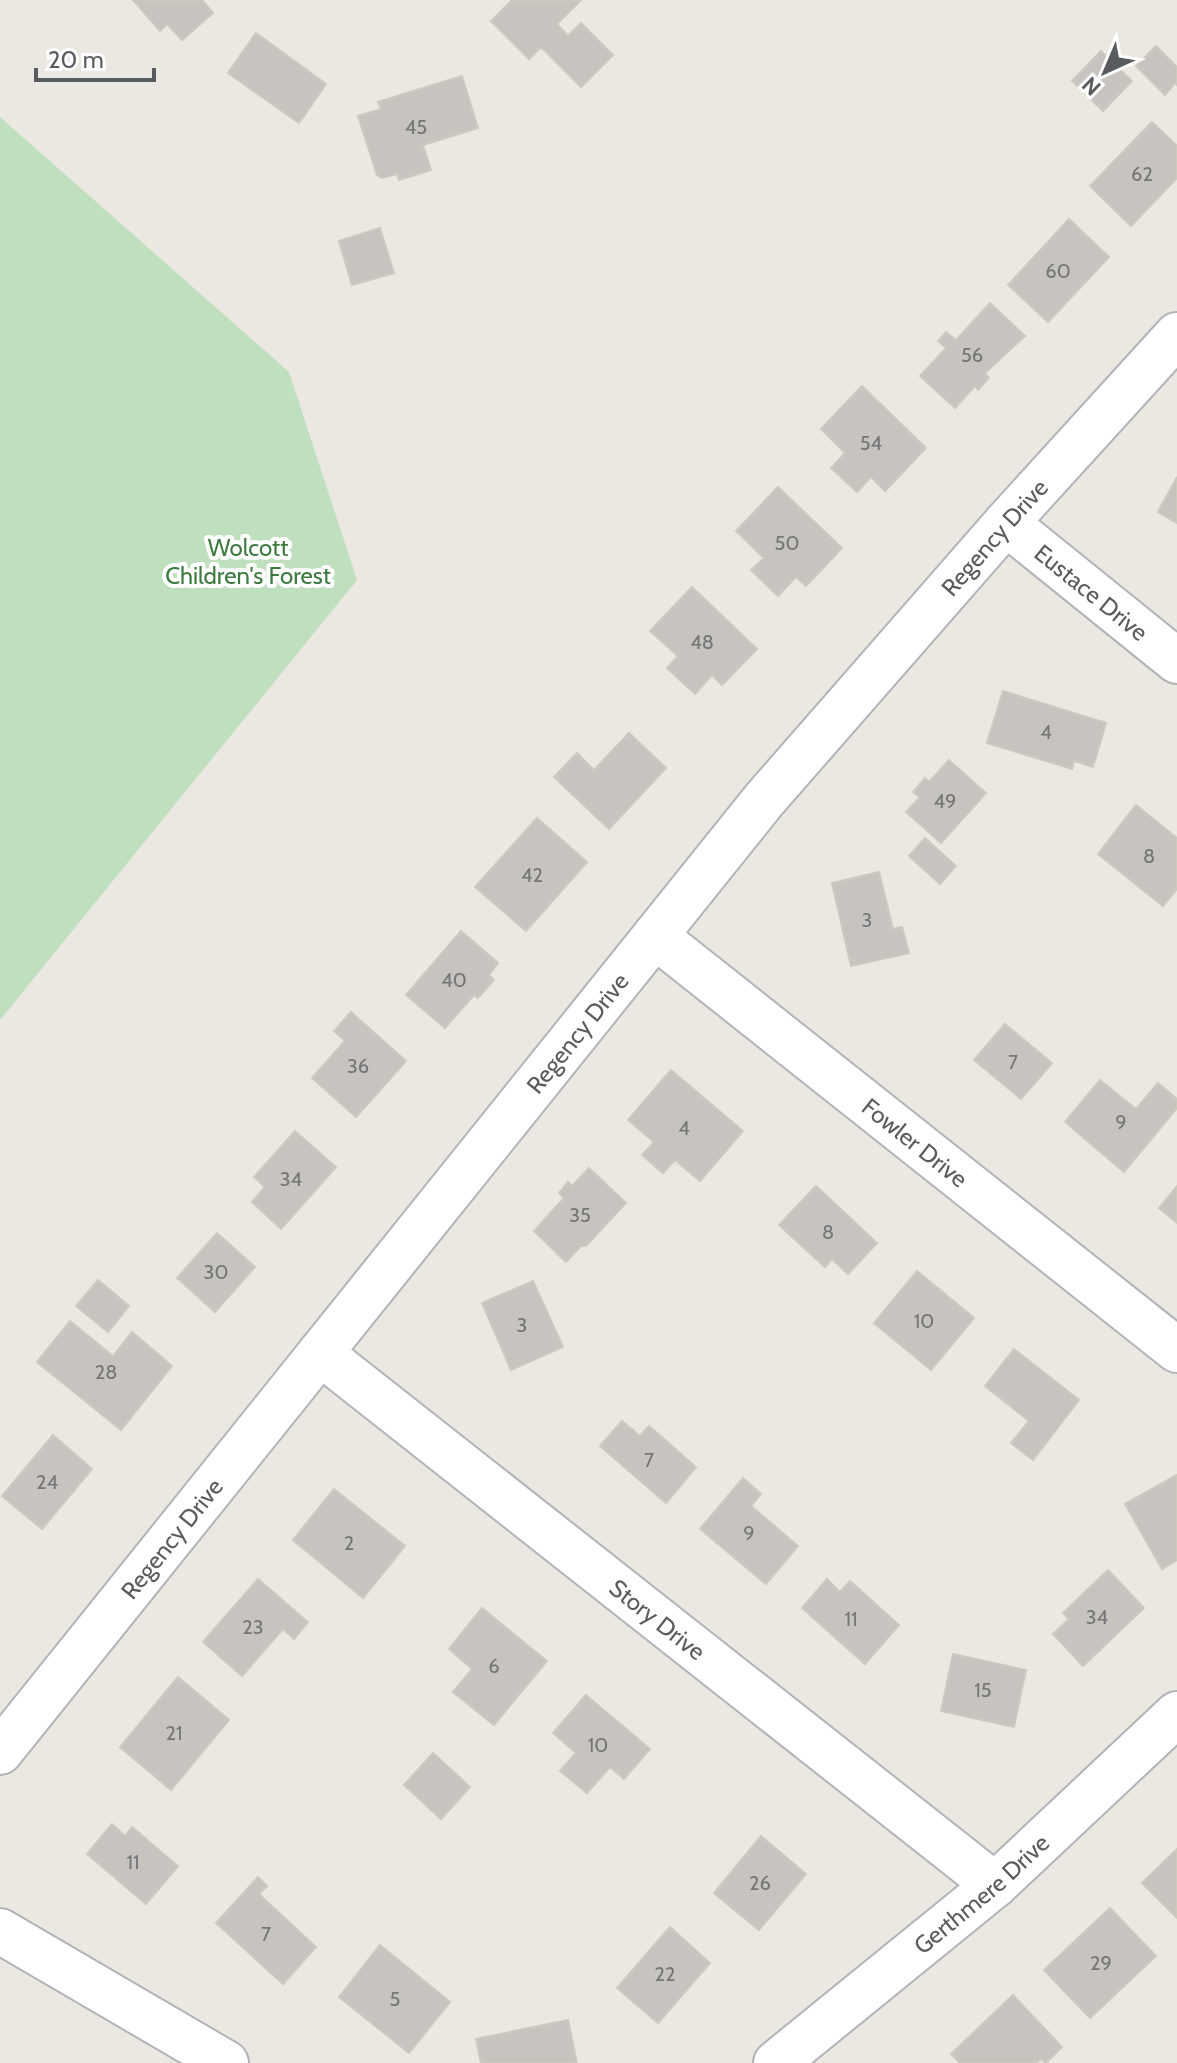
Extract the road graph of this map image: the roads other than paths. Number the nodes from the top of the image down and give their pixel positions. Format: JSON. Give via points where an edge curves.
{"nodes":[{"id":1,"x":1177,"y":335,"type":"edge"},
{"id":2,"x":1006,"y":523,"type":"junction"},
{"id":3,"x":1177,"y":661,"type":"edge"},
{"id":4,"x":655,"y":936,"type":"junction"},
{"id":5,"x":1177,"y":1350,"type":"edge"},
{"id":6,"x":320,"y":1353,"type":"junction"},
{"id":7,"x":1177,"y":1714,"type":"edge"},
{"id":8,"x":0,"y":1752,"type":"edge"},
{"id":9,"x":995,"y":1885,"type":"junction"},
{"id":10,"x":0,"y":1931,"type":"edge"},
{"id":11,"x":226,"y":2063,"type":"edge"},
{"id":12,"x":776,"y":2063,"type":"edge"}],
"edges":[{"from":1,"to":2,"type":"street","name":"Regency Drive"},
{"from":2,"to":3,"type":"street","name":"Eustace Drive"},
{"from":2,"to":4,"type":"street","name":"Regency Drive","via":[[764,800]]},
{"from":4,"to":5,"type":"street","name":"Fowler Drive"},
{"from":4,"to":6,"type":"street","name":"Regency Drive"},
{"from":6,"to":8,"type":"street","name":"Regency Drive"},
{"from":6,"to":9,"type":"street","name":"Story Drive"},
{"from":7,"to":9,"type":"street","name":"Gerthmere Drive"},
{"from":9,"to":12,"type":"street","name":"Gerthmere Drive"},
{"from":10,"to":11,"type":"street"}]}
